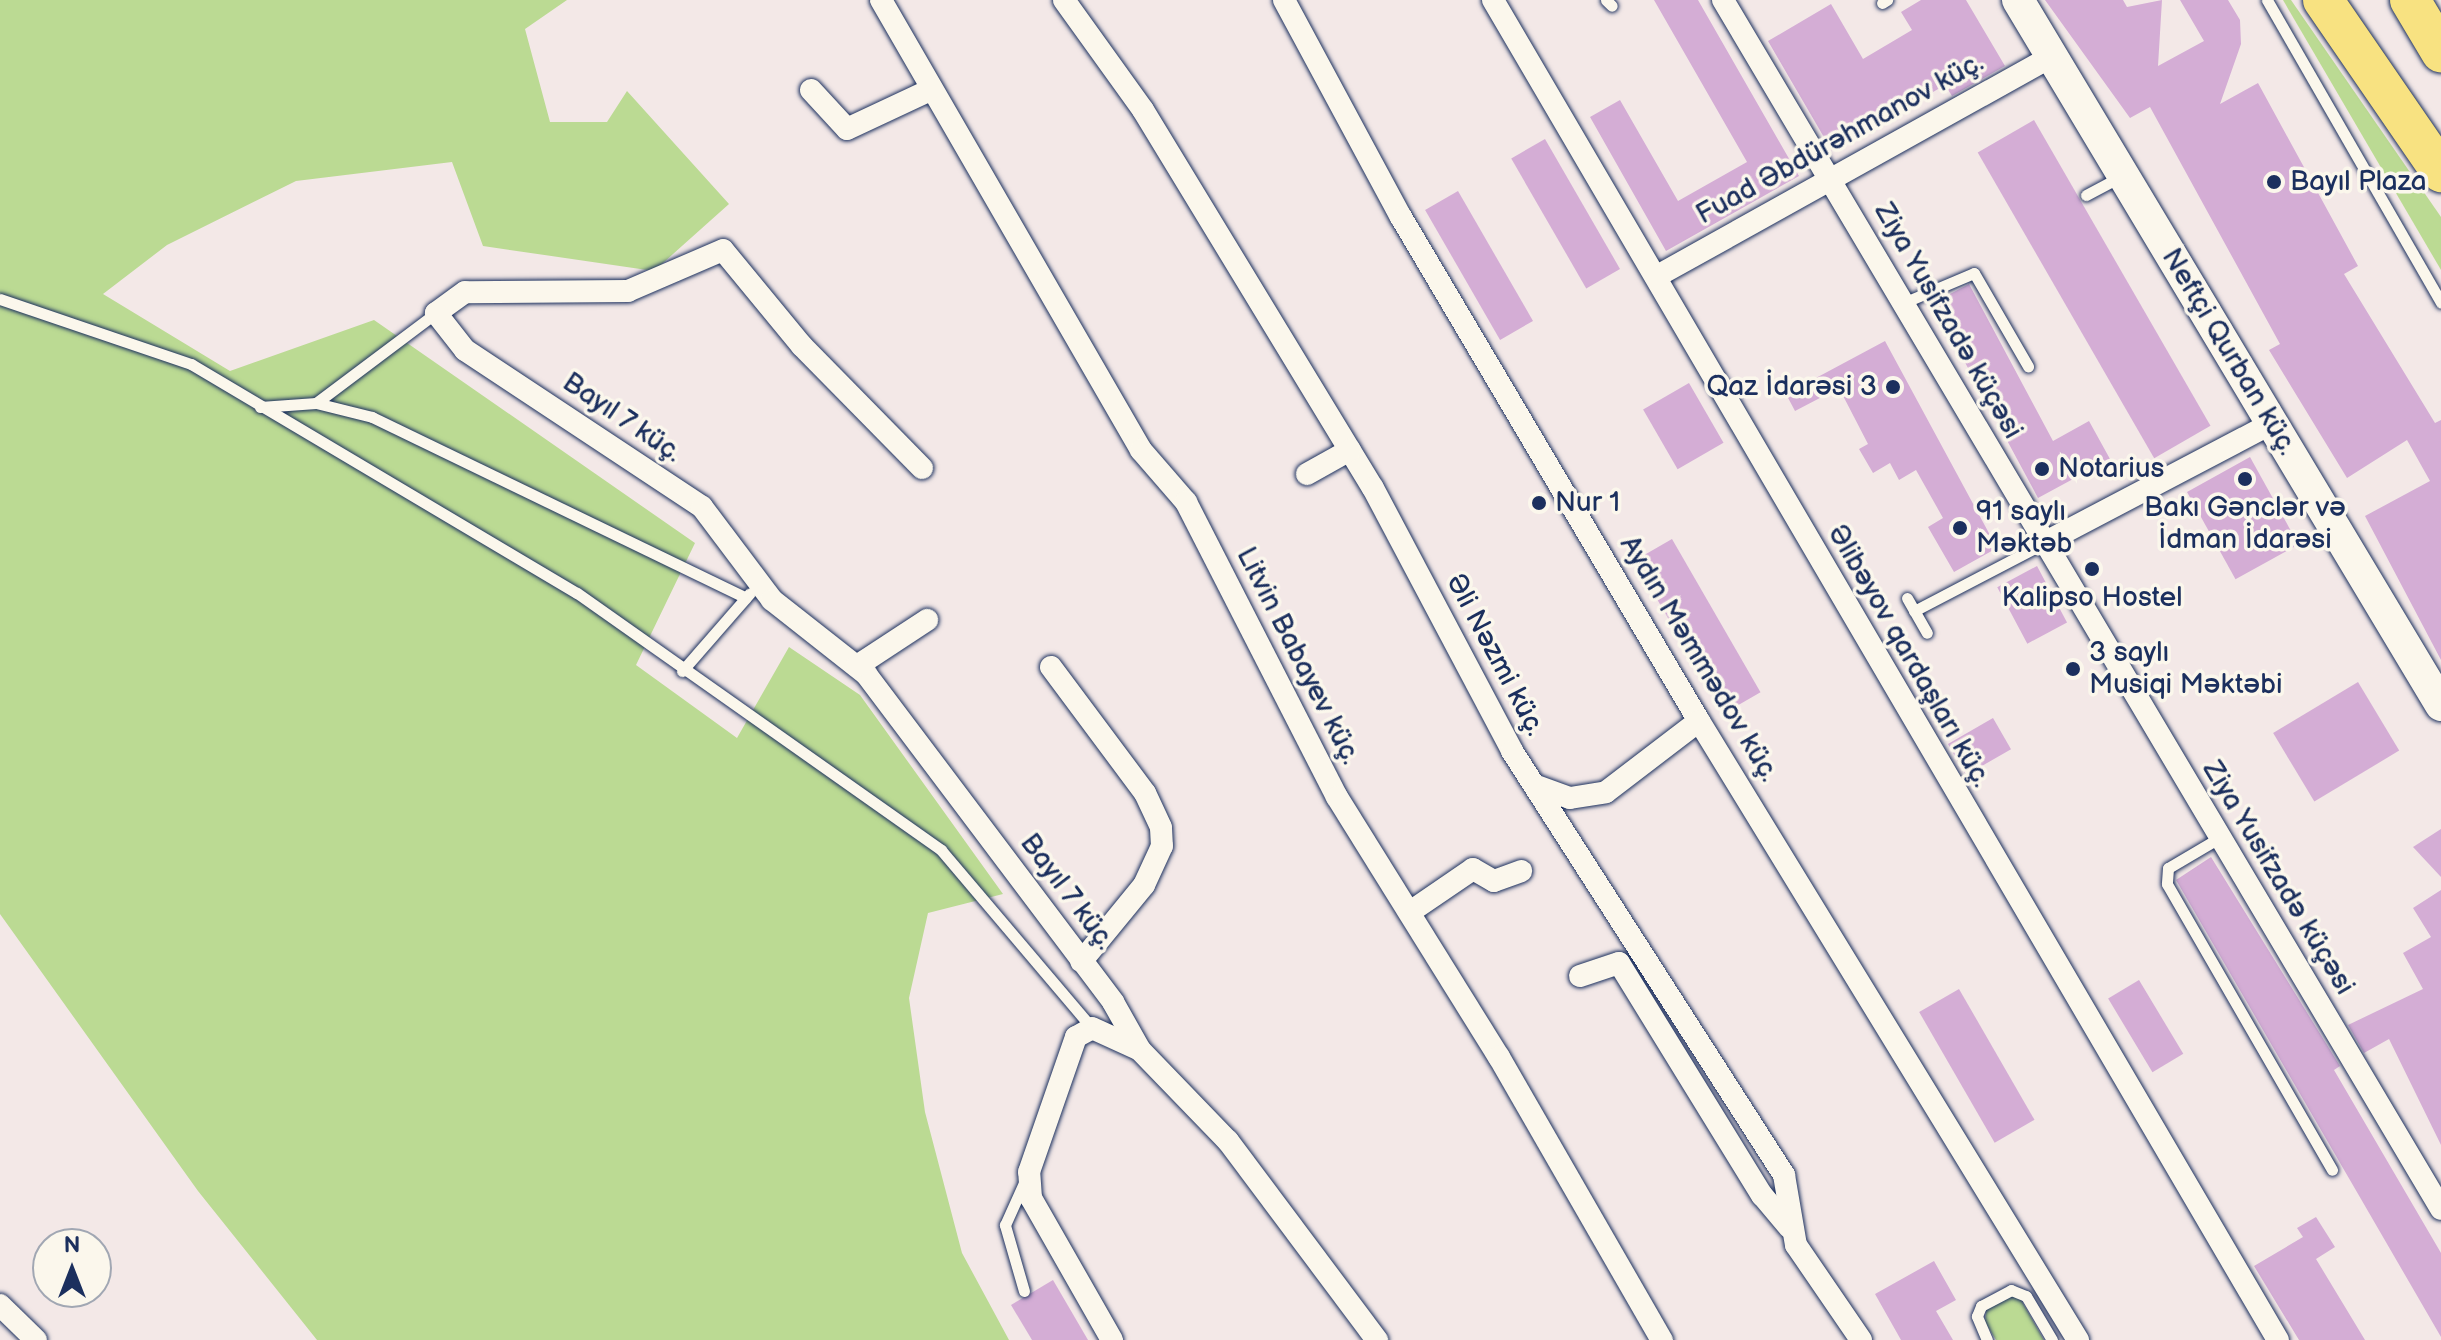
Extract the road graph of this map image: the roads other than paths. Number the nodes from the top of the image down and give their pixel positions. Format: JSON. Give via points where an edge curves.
{"nodes":[{"id":1,"x":881,"y":0,"type":"edge"},
{"id":2,"x":1064,"y":0,"type":"edge"},
{"id":3,"x":1284,"y":0,"type":"edge"},
{"id":4,"x":1493,"y":0,"type":"edge"},
{"id":5,"x":1723,"y":0,"type":"edge"},
{"id":6,"x":2018,"y":0,"type":"edge"},
{"id":7,"x":2267,"y":0,"type":"edge"},
{"id":8,"x":2323,"y":0,"type":"edge"},
{"id":9,"x":2410,"y":0,"type":"edge"},
{"id":10,"x":2441,"y":52,"type":"edge"},
{"id":11,"x":2051,"y":57,"type":"junction"},
{"id":12,"x":811,"y":90,"type":"dead end"},
{"id":13,"x":928,"y":91,"type":"junction"},
{"id":14,"x":2441,"y":172,"type":"edge"},
{"id":15,"x":2124,"y":175,"type":"junction"},
{"id":16,"x":1829,"y":177,"type":"junction"},
{"id":17,"x":2086,"y":195,"type":"dead end"},
{"id":18,"x":1659,"y":275,"type":"junction"},
{"id":19,"x":0,"y":299,"type":"edge"},
{"id":20,"x":2441,"y":302,"type":"edge"},
{"id":21,"x":1903,"y":303,"type":"junction"},
{"id":22,"x":436,"y":313,"type":"junction"},
{"id":23,"x":2028,"y":366,"type":"dead end"},
{"id":24,"x":316,"y":403,"type":"junction"},
{"id":25,"x":260,"y":407,"type":"junction"},
{"id":26,"x":2271,"y":424,"type":"junction"},
{"id":27,"x":1350,"y":450,"type":"junction"},
{"id":28,"x":922,"y":468,"type":"dead end"},
{"id":29,"x":1307,"y":474,"type":"dead end"},
{"id":30,"x":2042,"y":544,"type":"junction"},
{"id":31,"x":752,"y":591,"type":"junction"},
{"id":32,"x":1907,"y":598,"type":"dead end"},
{"id":33,"x":1914,"y":611,"type":"junction"},
{"id":34,"x":927,"y":620,"type":"dead end"},
{"id":35,"x":1927,"y":633,"type":"dead end"},
{"id":36,"x":857,"y":666,"type":"junction"},
{"id":37,"x":1051,"y":667,"type":"dead end"},
{"id":38,"x":682,"y":671,"type":"junction"},
{"id":39,"x":2441,"y":705,"type":"edge"},
{"id":40,"x":1699,"y":721,"type":"junction"},
{"id":41,"x":1534,"y":785,"type":"junction"},
{"id":42,"x":2219,"y":838,"type":"junction"},
{"id":43,"x":1521,"y":871,"type":"dead end"},
{"id":44,"x":1410,"y":912,"type":"junction"},
{"id":45,"x":1081,"y":962,"type":"junction"},
{"id":46,"x":1580,"y":976,"type":"dead end"},
{"id":47,"x":1092,"y":1028,"type":"junction"},
{"id":48,"x":1140,"y":1050,"type":"junction"},
{"id":49,"x":2332,"y":1170,"type":"dead end"},
{"id":50,"x":1029,"y":1172,"type":"junction"},
{"id":51,"x":2441,"y":1209,"type":"edge"},
{"id":52,"x":1789,"y":1227,"type":"junction"},
{"id":53,"x":1024,"y":1291,"type":"dead end"},
{"id":54,"x":0,"y":1305,"type":"edge"},
{"id":55,"x":36,"y":1340,"type":"edge"},
{"id":56,"x":1112,"y":1340,"type":"edge"},
{"id":57,"x":1377,"y":1340,"type":"edge"},
{"id":58,"x":1662,"y":1340,"type":"edge"},
{"id":59,"x":1861,"y":1340,"type":"edge"},
{"id":60,"x":1987,"y":1340,"type":"edge"},
{"id":61,"x":2052,"y":1340,"type":"edge"},
{"id":62,"x":2078,"y":1340,"type":"edge"},
{"id":63,"x":2278,"y":1340,"type":"edge"}],
"edges":[{"from":1,"to":13,"type":"street","name":"Litvin Babayev küç."},
{"from":2,"to":27,"type":"street","name":"Əli Nəzmi küç.","via":[[1143,110]]},
{"from":3,"to":40,"type":"street","name":"Aydın Məmmədov küç.","via":[[1401,217]]},
{"from":4,"to":18,"type":"street","name":"Əlibəyov qardaşları küç."},
{"from":5,"to":16,"type":"street","name":"Ziya Yusifzadə küçəsi"},
{"from":6,"to":11,"type":"street","name":"Neftçi Qurban küç."},
{"from":7,"to":20,"type":"lane"},
{"from":8,"to":14,"type":"highway"},
{"from":9,"to":10,"type":"highway"},
{"from":11,"to":15,"type":"street","name":"Neftçi Qurban küç."},
{"from":11,"to":16,"type":"street","name":"Fuad Əbdürəhmanov küç."},
{"from":12,"to":13,"type":"street","via":[[847,129]]},
{"from":13,"to":44,"type":"street","name":"Litvin Babayev küç.","via":[[1141,450],[1186,502],[1283,702]]},
{"from":15,"to":17,"type":"lane"},
{"from":15,"to":26,"type":"street","name":"Neftçi Qurban küç."},
{"from":16,"to":18,"type":"street","name":"Fuad Əbdürəhmanov küç."},
{"from":16,"to":21,"type":"street","name":"Ziya Yusifzadə küçəsi"},
{"from":18,"to":63,"type":"street","name":"Əlibəyov qardaşları küç.","via":[[1755,453]]},
{"from":19,"to":25,"type":"lane","via":[[133,339]]},
{"from":21,"to":23,"type":"lane","via":[[1974,273]]},
{"from":21,"to":30,"type":"street","name":"Ziya Yusifzadə küçəsi"},
{"from":22,"to":24,"type":"lane"},
{"from":22,"to":28,"type":"street","via":[[465,292],[628,291],[723,250],[802,346]]},
{"from":22,"to":31,"type":"street","name":"Bayıl 7 küç.","via":[[465,350],[702,507]]},
{"from":24,"to":25,"type":"lane"},
{"from":24,"to":31,"type":"lane","via":[[462,455]]},
{"from":25,"to":38,"type":"lane","via":[[577,593]]},
{"from":26,"to":30,"type":"street"},
{"from":26,"to":39,"type":"street","name":"Neftçi Qurban küç."},
{"from":27,"to":29,"type":"street"},
{"from":27,"to":41,"type":"street","name":"Əli Nəzmi küç."},
{"from":30,"to":33,"type":"lane"},
{"from":30,"to":42,"type":"street","name":"Ziya Yusifzadə küçəsi"},
{"from":31,"to":36,"type":"street","name":"Bayıl 7 küç."},
{"from":31,"to":38,"type":"lane"},
{"from":32,"to":33,"type":"lane"},
{"from":33,"to":35,"type":"lane"},
{"from":34,"to":36,"type":"street"},
{"from":36,"to":45,"type":"street","name":"Bayıl 7 küç.","via":[[905,718]]},
{"from":37,"to":45,"type":"street","via":[[1145,793],[1161,828],[1162,846],[1144,885]]},
{"from":38,"to":47,"type":"lane","via":[[941,850]]},
{"from":40,"to":41,"type":"street","via":[[1606,792],[1570,798]]},
{"from":40,"to":62,"type":"street","name":"Aydın Məmmədov küç."},
{"from":41,"to":52,"type":"street","name":"Əli Nəzmi küç.","via":[[1784,1175]]},
{"from":42,"to":49,"type":"lane","via":[[2168,868],[2167,884]]},
{"from":42,"to":51,"type":"street","name":"Ziya Yusifzadə küçəsi"},
{"from":43,"to":44,"type":"street","via":[[1494,881],[1473,869]]},
{"from":44,"to":58,"type":"street","name":"Litvin Babayev küç."},
{"from":45,"to":48,"type":"street","name":"Bayıl 7 küç."},
{"from":46,"to":52,"type":"street","via":[[1619,963],[1762,1195]]},
{"from":47,"to":48,"type":"street","name":"Bayıl 7 küç."},
{"from":47,"to":50,"type":"street","via":[[1076,1037],[1062,1062]]},
{"from":48,"to":57,"type":"street","name":"Bayıl 7 küç.","via":[[1228,1141]]},
{"from":50,"to":53,"type":"lane","via":[[1005,1225]]},
{"from":50,"to":56,"type":"street","via":[[1031,1198]]},
{"from":52,"to":59,"type":"street","name":"Əli Nəzmi küç."},
{"from":54,"to":55,"type":"street"},
{"from":60,"to":61,"type":"lane","via":[[1977,1316],[1981,1306],[2011,1290],[2026,1296]]}]}
